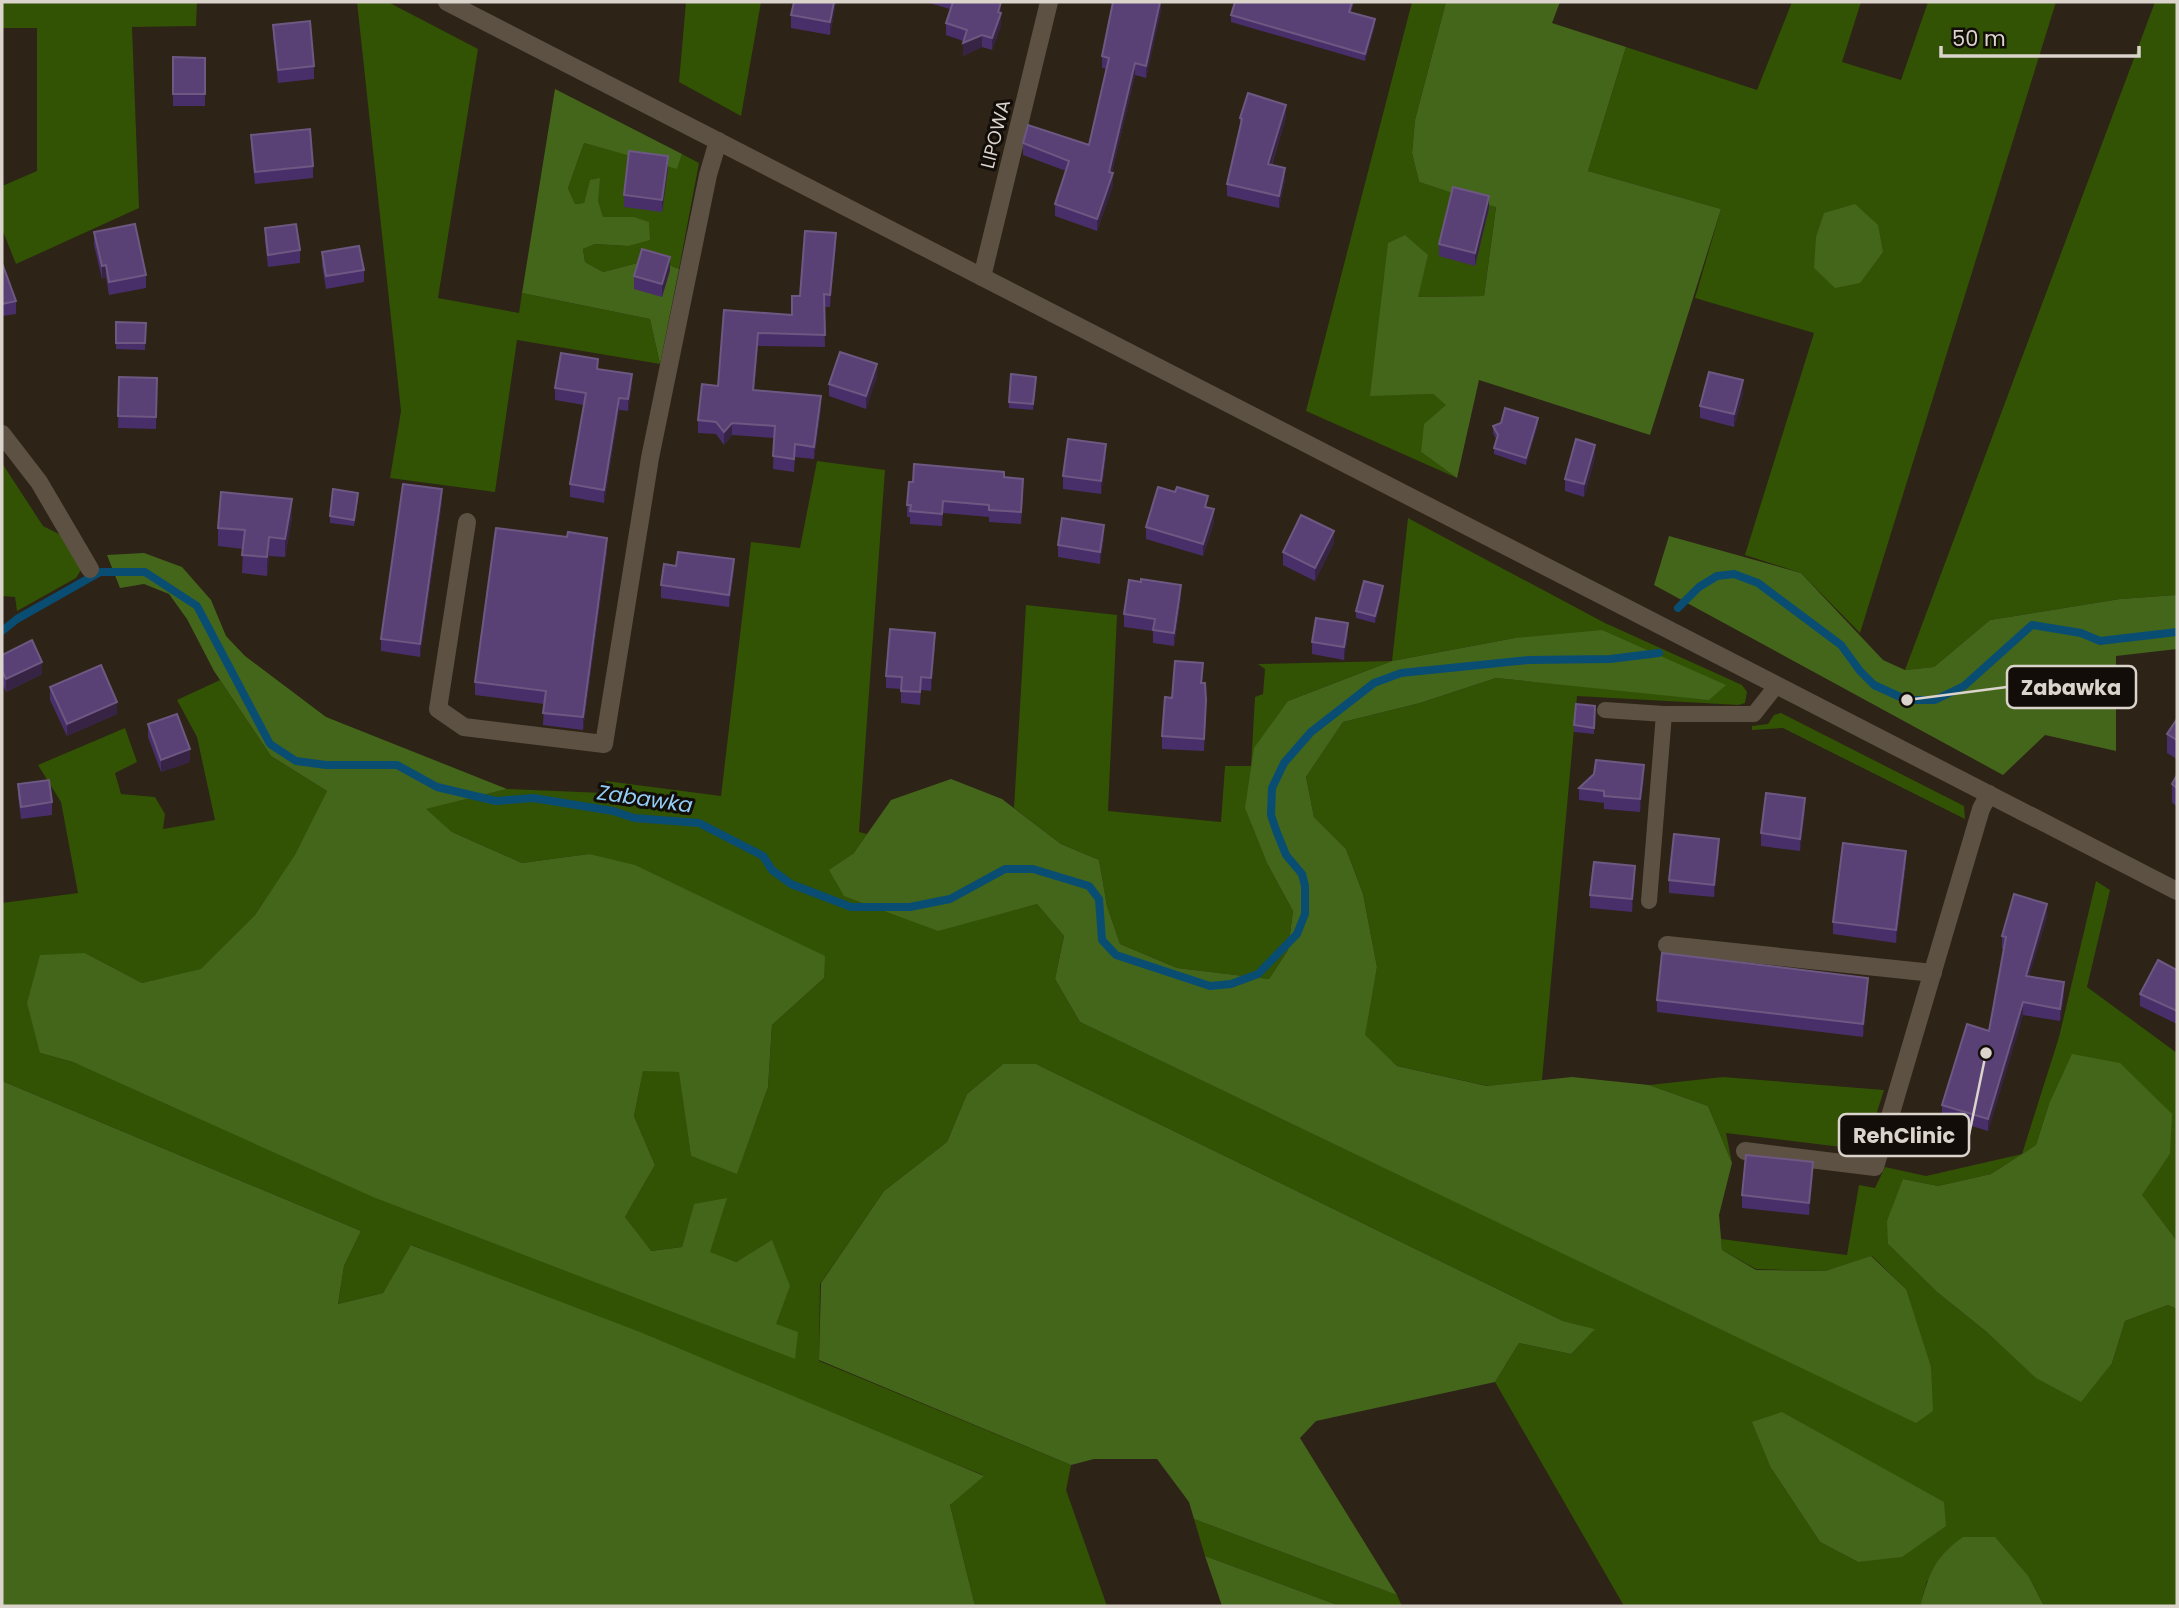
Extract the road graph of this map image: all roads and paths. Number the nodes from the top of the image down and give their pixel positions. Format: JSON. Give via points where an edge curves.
{"nodes":[{"id":1,"x":447,"y":2,"type":"edge"},
{"id":2,"x":1049,"y":2,"type":"edge"},
{"id":3,"x":718,"y":141,"type":"junction"},
{"id":4,"x":982,"y":277,"type":"junction"},
{"id":5,"x":2,"y":434,"type":"edge"},
{"id":6,"x":467,"y":522,"type":"dead end"},
{"id":7,"x":93,"y":576,"type":"dead end"},
{"id":8,"x":1777,"y":685,"type":"junction"},
{"id":9,"x":1605,"y":710,"type":"dead end"},
{"id":10,"x":1664,"y":714,"type":"junction"},
{"id":11,"x":1989,"y":794,"type":"junction"},
{"id":12,"x":2177,"y":891,"type":"edge"},
{"id":13,"x":1649,"y":901,"type":"dead end"},
{"id":14,"x":1667,"y":945,"type":"dead end"},
{"id":15,"x":1933,"y":973,"type":"junction"},
{"id":16,"x":1745,"y":1151,"type":"dead end"}],
"edges":[{"from":1,"to":3,"type":"street"},
{"from":2,"to":4,"type":"street","name":"LIPOWA"},
{"from":3,"to":4,"type":"street"},
{"from":3,"to":6,"type":"street","via":[[650,458],[604,744],[464,727],[438,709]]},
{"from":4,"to":8,"type":"street"},
{"from":5,"to":7,"type":"street","via":[[40,482]]},
{"from":8,"to":10,"type":"lane","via":[[1754,714]]},
{"from":8,"to":11,"type":"street"},
{"from":9,"to":10,"type":"lane"},
{"from":10,"to":13,"type":"lane"},
{"from":11,"to":12,"type":"street"},
{"from":11,"to":15,"type":"street"},
{"from":14,"to":15,"type":"street"},
{"from":15,"to":16,"type":"street","via":[[1875,1167]]}]}
